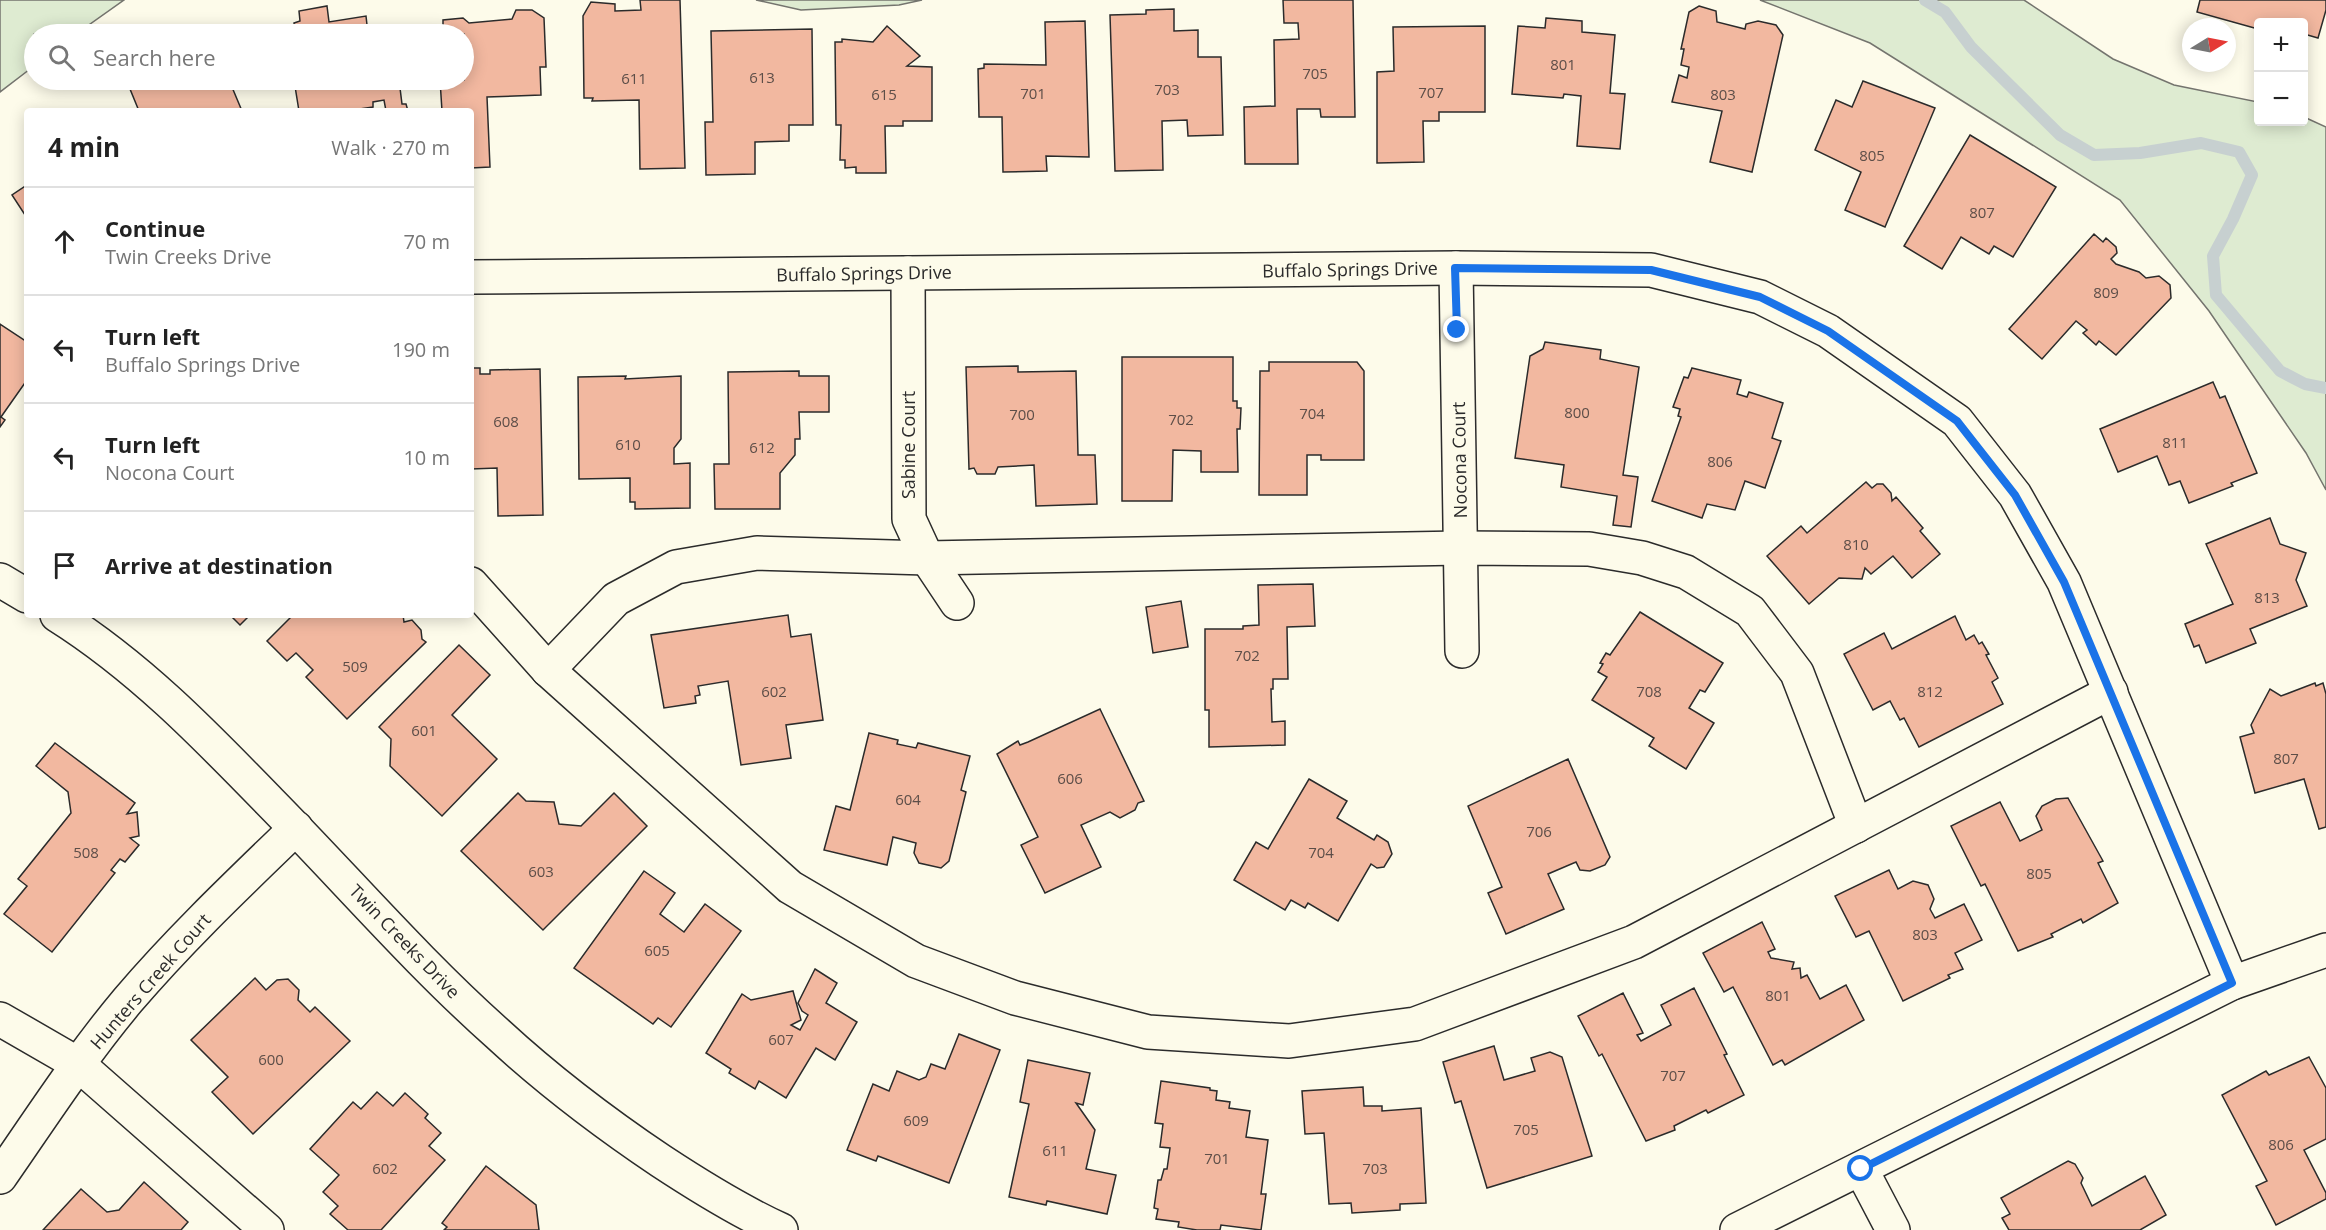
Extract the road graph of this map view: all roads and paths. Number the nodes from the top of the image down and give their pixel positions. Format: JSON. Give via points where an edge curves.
{"nodes":[{"id":1,"x":1455,"y":268,"type":"junction"},
{"id":2,"x":908,"y":273,"type":"junction"},
{"id":3,"x":474,"y":277,"type":"edge"},
{"id":4,"x":1461,"y":548,"type":"junction"},
{"id":5,"x":927,"y":558,"type":"junction"},
{"id":6,"x":0,"y":580,"type":"edge"},
{"id":7,"x":474,"y":587,"type":"edge"},
{"id":8,"x":24,"y":594,"type":"edge"},
{"id":9,"x":957,"y":603,"type":"dead end"},
{"id":10,"x":61,"y":618,"type":"edge"},
{"id":11,"x":1462,"y":651,"type":"dead end"},
{"id":12,"x":548,"y":670,"type":"junction"},
{"id":13,"x":2111,"y":692,"type":"junction"},
{"id":14,"x":1856,"y":826,"type":"junction"},
{"id":15,"x":296,"y":828,"type":"junction"},
{"id":16,"x":2326,"y":950,"type":"edge"},
{"id":17,"x":2232,"y":983,"type":"junction"},
{"id":18,"x":0,"y":1019,"type":"edge"},
{"id":19,"x":78,"y":1064,"type":"junction"},
{"id":20,"x":1861,"y":1169,"type":"junction"},
{"id":21,"x":0,"y":1177,"type":"edge"},
{"id":22,"x":267,"y":1230,"type":"edge"},
{"id":23,"x":781,"y":1230,"type":"edge"},
{"id":24,"x":1737,"y":1230,"type":"edge"},
{"id":25,"x":1893,"y":1230,"type":"edge"}],
"edges":[{"from":1,"to":2,"type":"street","name":"Buffalo Springs Drive"},
{"from":1,"to":4,"type":"street","name":"Nocona Court"},
{"from":1,"to":13,"type":"street","name":"Buffalo Springs Drive","via":[[1651,270],[1760,297],[1828,331],[1957,421],[2015,495],[2064,582]]},
{"from":2,"to":3,"type":"street","name":"Buffalo Springs Drive"},
{"from":2,"to":5,"type":"street","name":"Sabine Court","via":[[909,519]]},
{"from":4,"to":5,"type":"street"},
{"from":4,"to":11,"type":"street","name":"Nocona Court"},
{"from":4,"to":14,"type":"street","via":[[1589,549],[1642,558],[1686,572],[1750,611],[1797,673]]},
{"from":5,"to":9,"type":"street","name":"Sabine Court"},
{"from":5,"to":12,"type":"street","via":[[757,553],[676,567],[616,599]]},
{"from":6,"to":8,"type":"street"},
{"from":7,"to":12,"type":"street"},
{"from":10,"to":15,"type":"street","name":"Twin Creeks Drive","via":[[134,668]]},
{"from":12,"to":14,"type":"street","via":[[790,887],[916,961],[1015,998],[1148,1032],[1289,1041],[1415,1024],[1634,942]]},
{"from":13,"to":14,"type":"street"},
{"from":13,"to":17,"type":"street","name":"Buffalo Springs Drive"},
{"from":15,"to":19,"type":"street","name":"Hunters Creek Court","via":[[177,945]]},
{"from":15,"to":23,"type":"street","name":"Twin Creeks Drive","via":[[442,980],[554,1083],[613,1129],[705,1190]]},
{"from":16,"to":17,"type":"street"},
{"from":17,"to":20,"type":"street"},
{"from":18,"to":19,"type":"street"},
{"from":19,"to":21,"type":"street","name":"Hunters Creek Court"},
{"from":19,"to":22,"type":"street"},
{"from":20,"to":24,"type":"street"},
{"from":20,"to":25,"type":"street"}]}
